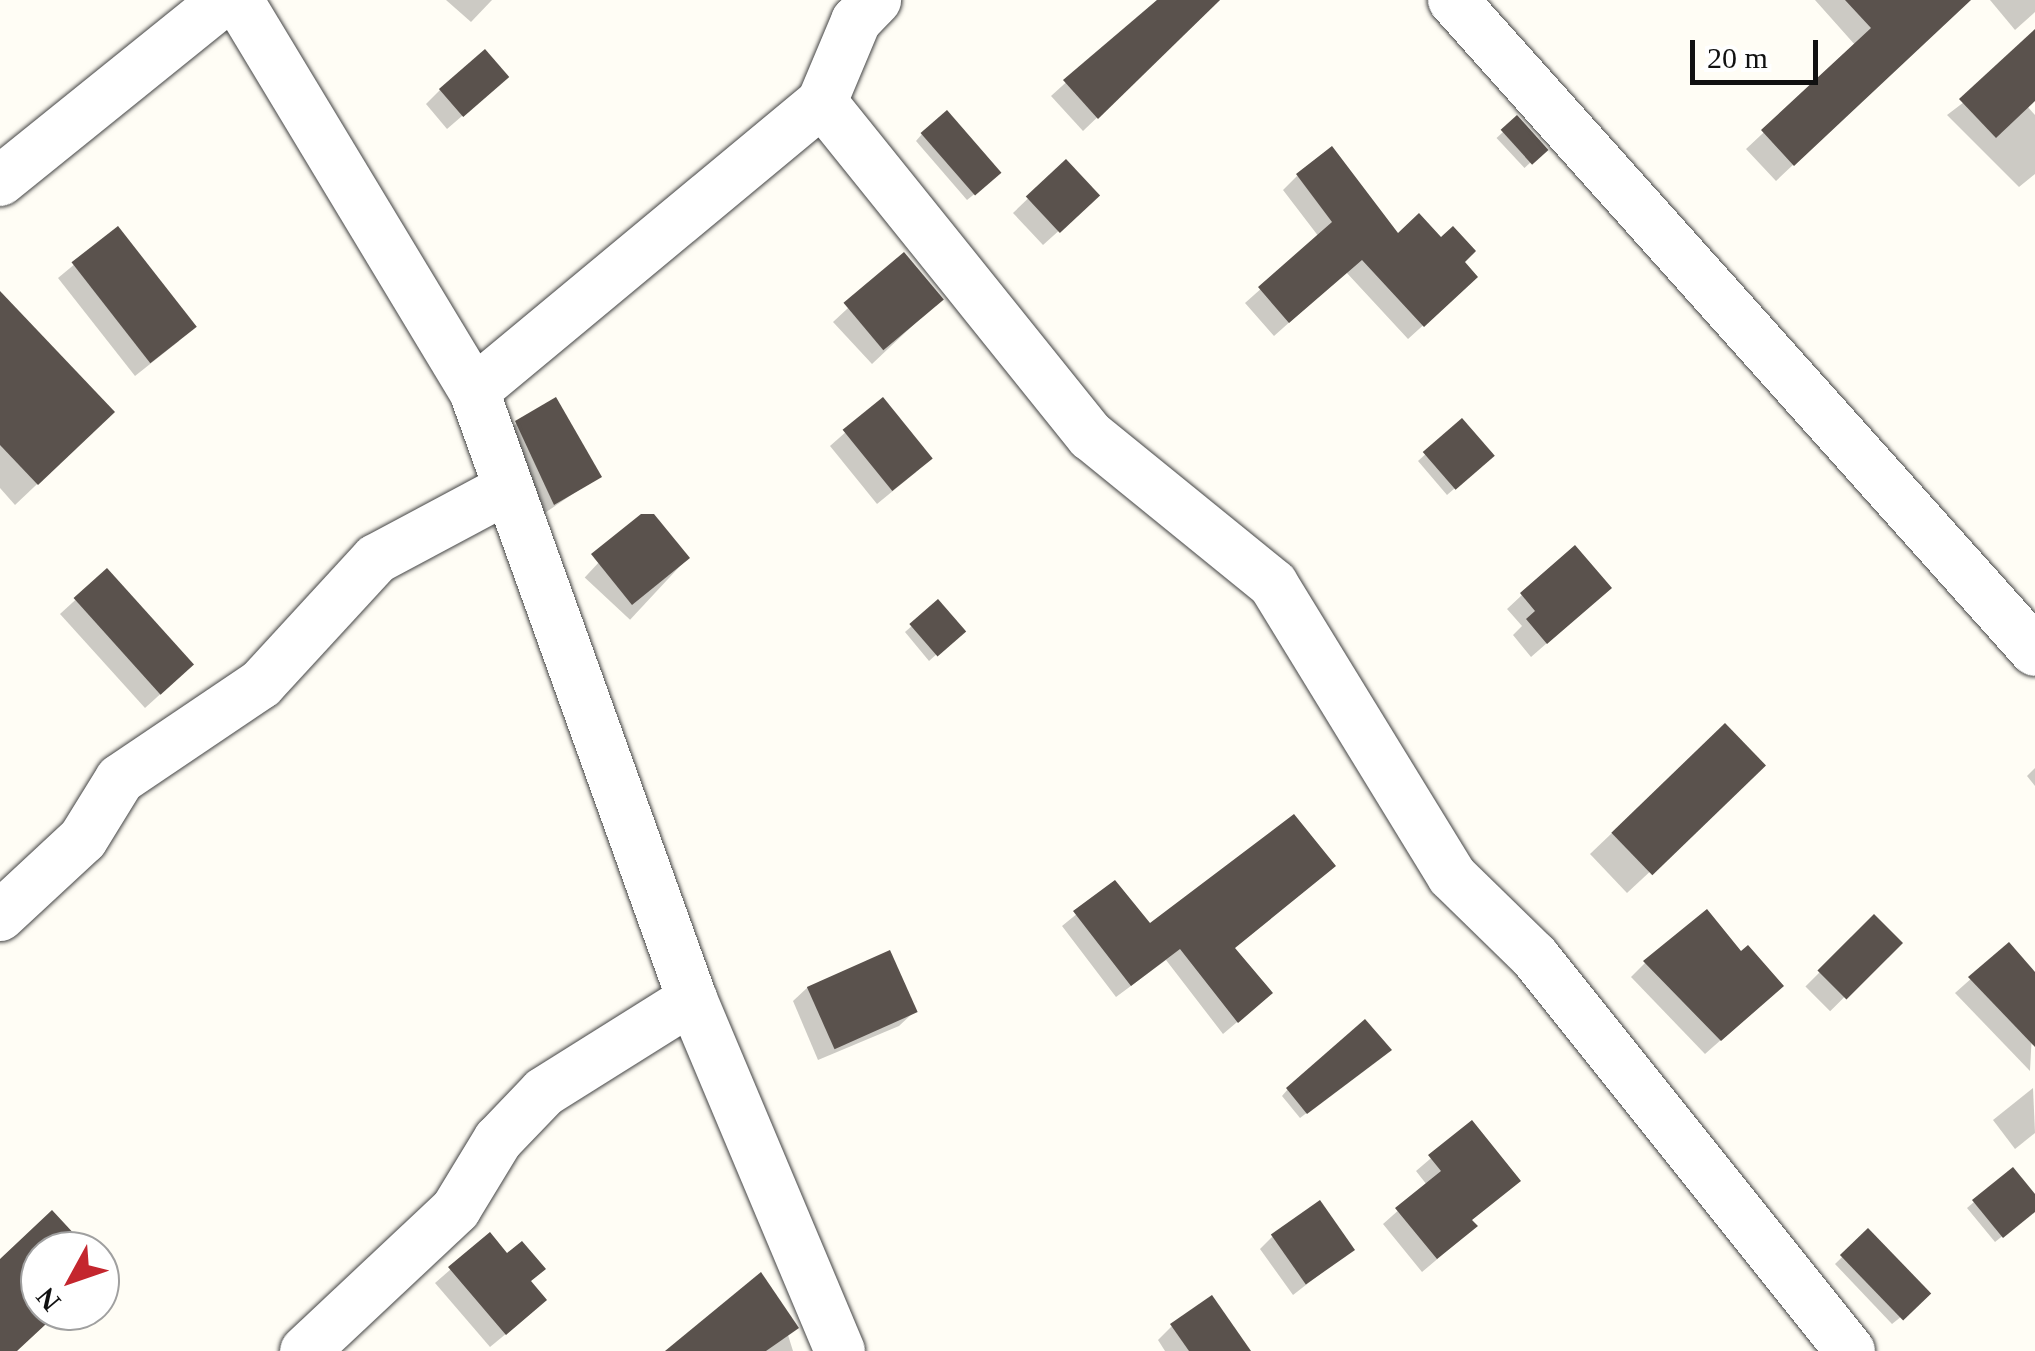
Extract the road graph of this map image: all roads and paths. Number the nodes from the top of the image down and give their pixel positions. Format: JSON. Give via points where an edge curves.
{"nodes":[{"id":1,"x":224,"y":0,"type":"edge"},
{"id":2,"x":238,"y":0,"type":"edge"},
{"id":3,"x":876,"y":0,"type":"edge"},
{"id":4,"x":1454,"y":0,"type":"edge"},
{"id":5,"x":822,"y":102,"type":"junction"},
{"id":6,"x":0,"y":181,"type":"edge"},
{"id":7,"x":474,"y":392,"type":"junction"},
{"id":8,"x":507,"y":488,"type":"junction"},
{"id":9,"x":2035,"y":651,"type":"edge"},
{"id":10,"x":0,"y":916,"type":"edge"},
{"id":11,"x":692,"y":999,"type":"junction"},
{"id":12,"x":305,"y":1351,"type":"edge"},
{"id":13,"x":840,"y":1351,"type":"edge"},
{"id":14,"x":1850,"y":1351,"type":"edge"}],
"edges":[{"from":1,"to":6,"type":"street"},
{"from":2,"to":7,"type":"street"},
{"from":3,"to":5,"type":"street","via":[[856,21]]},
{"from":4,"to":9,"type":"street"},
{"from":5,"to":7,"type":"street"},
{"from":5,"to":14,"type":"street","via":[[1090,436],[1273,584],[1452,876],[1534,956]]},
{"from":7,"to":8,"type":"street"},
{"from":8,"to":10,"type":"street","via":[[376,560],[260,684],[120,779],[84,839]]},
{"from":8,"to":11,"type":"street"},
{"from":11,"to":12,"type":"street","via":[[544,1092],[498,1140],[456,1209]]},
{"from":11,"to":13,"type":"street"}]}
